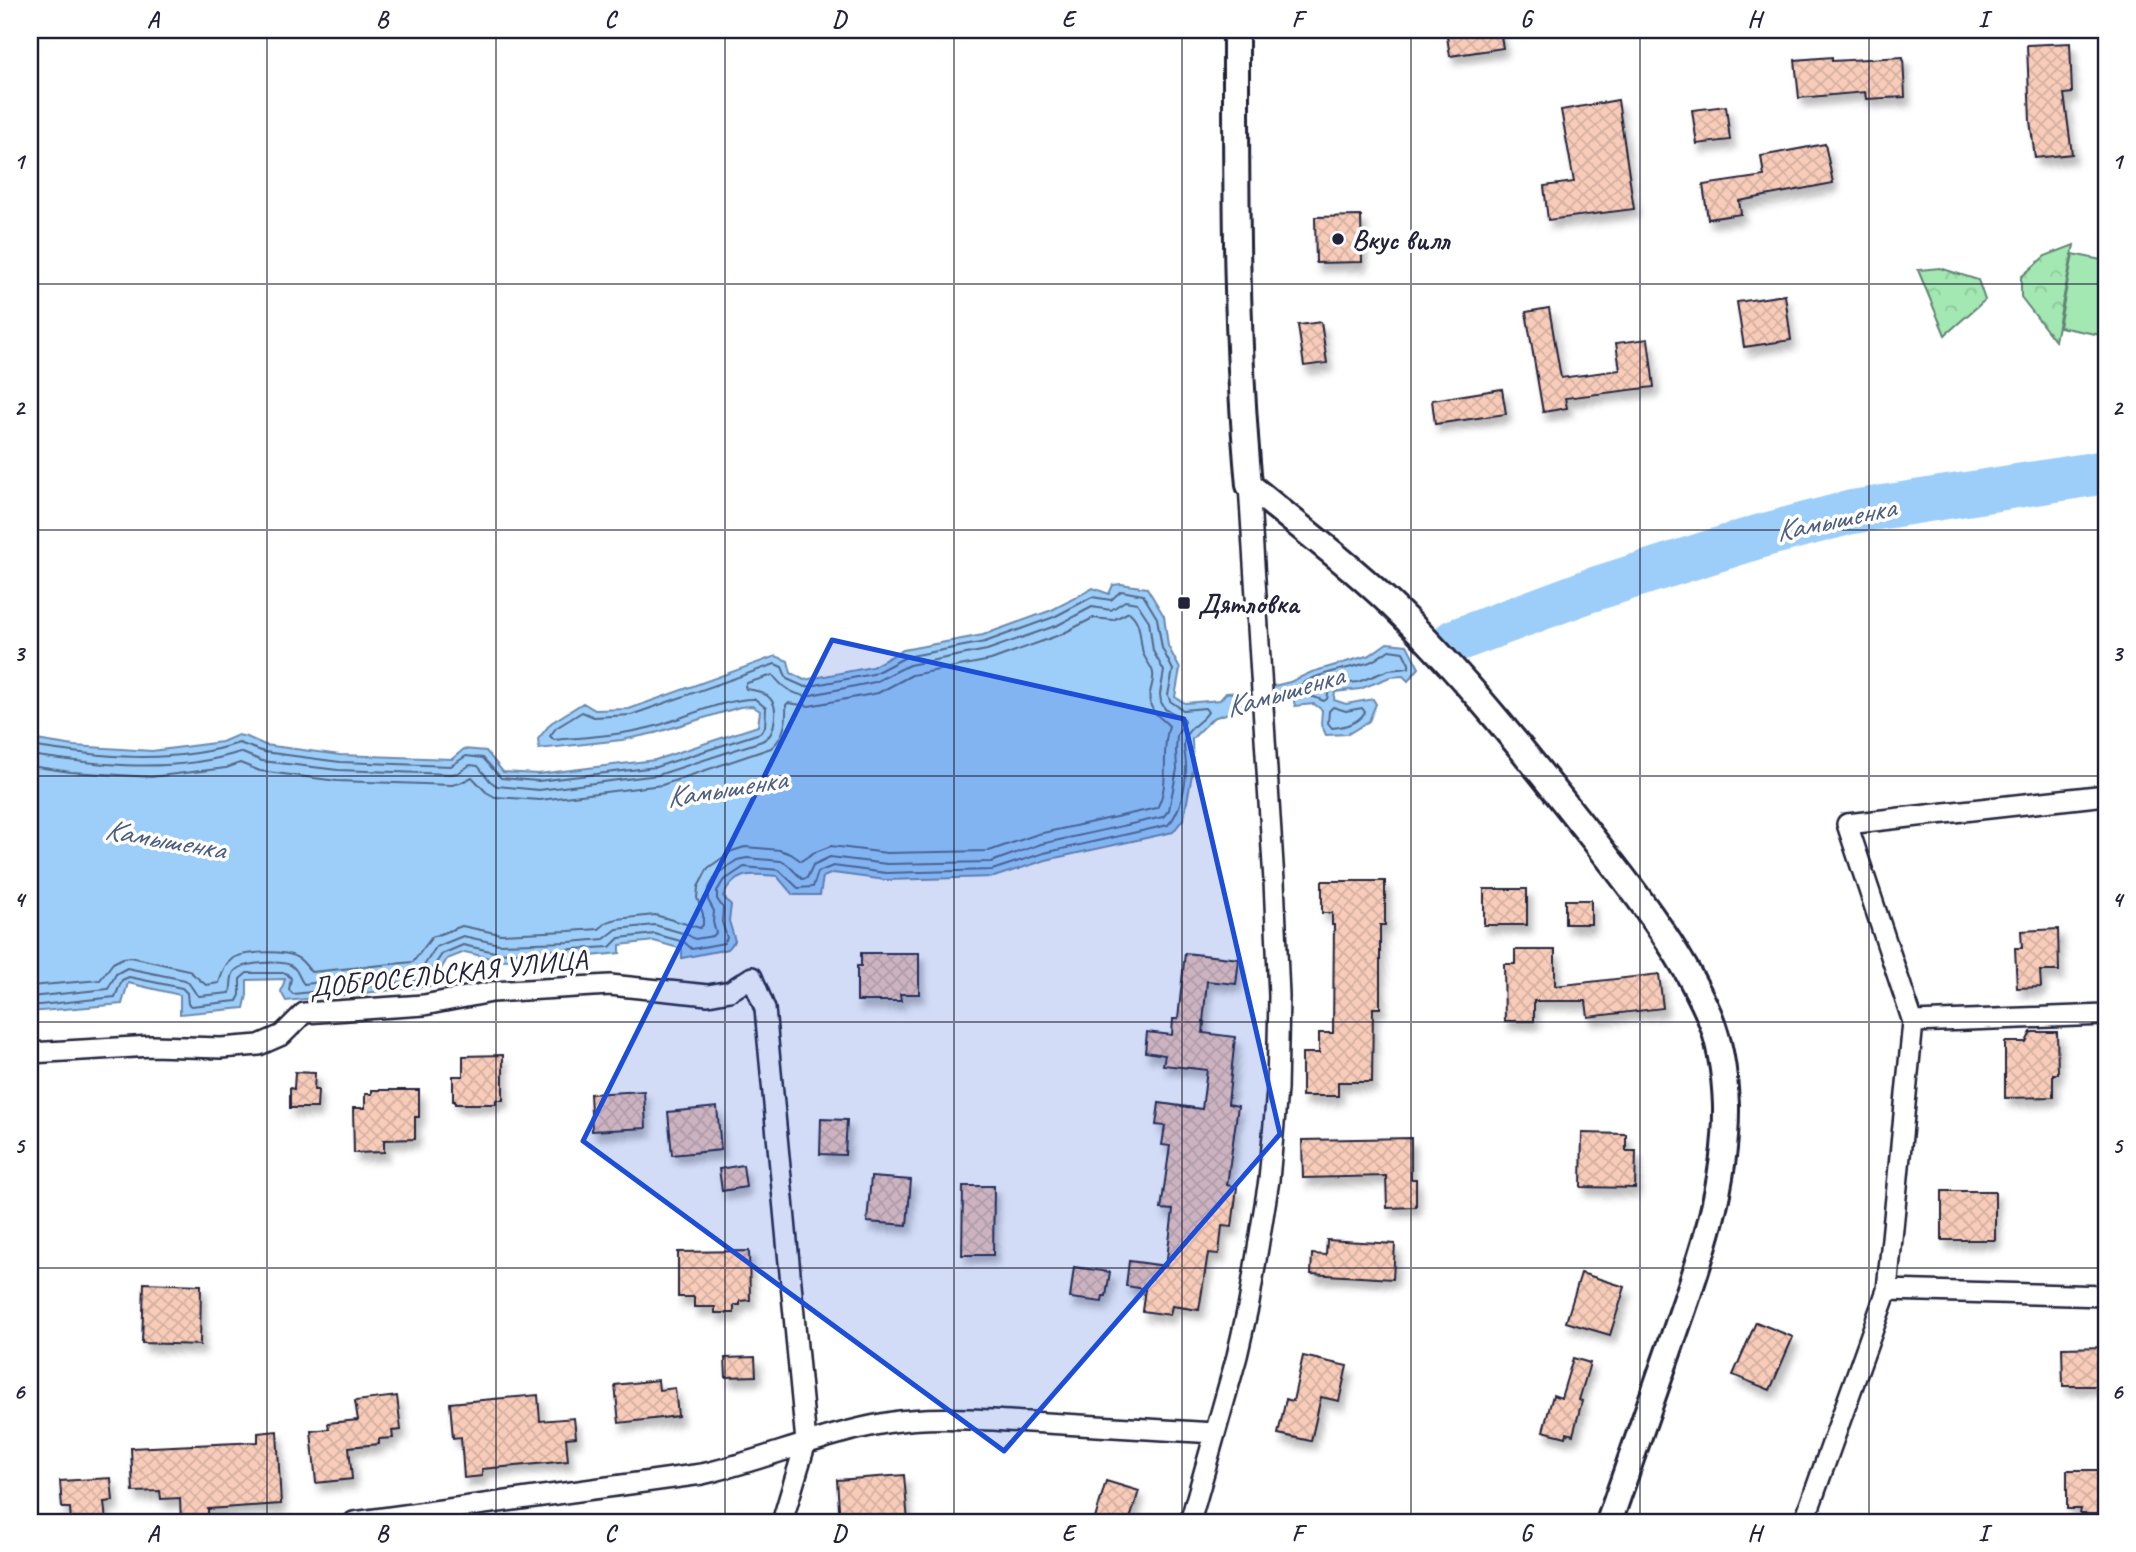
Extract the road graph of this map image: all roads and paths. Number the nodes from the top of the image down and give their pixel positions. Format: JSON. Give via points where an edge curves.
{"nodes":[{"id":1,"x":1237,"y":30,"type":"edge"},
{"id":2,"x":1250,"y":485,"type":"junction"},
{"id":3,"x":2106,"y":795,"type":"edge"},
{"id":4,"x":2106,"y":1014,"type":"edge"},
{"id":5,"x":1913,"y":1022,"type":"junction"},
{"id":6,"x":30,"y":1053,"type":"edge"},
{"id":7,"x":1887,"y":1290,"type":"junction"},
{"id":8,"x":2106,"y":1296,"type":"edge"},
{"id":9,"x":1215,"y":1433,"type":"junction"},
{"id":10,"x":806,"y":1442,"type":"junction"},
{"id":11,"x":354,"y":1522,"type":"edge"},
{"id":12,"x":782,"y":1522,"type":"edge"},
{"id":13,"x":1190,"y":1522,"type":"edge"},
{"id":14,"x":1609,"y":1522,"type":"edge"},
{"id":15,"x":1804,"y":1522,"type":"edge"}],
"edges":[{"from":1,"to":2,"type":"street","via":[[1236,215],[1242,399]]},
{"from":2,"to":9,"type":"street","via":[[1279,1044],[1269,1180],[1237,1356]]},
{"from":2,"to":14,"type":"street","via":[[1404,617],[1525,754],[1612,862],[1672,947],[1711,1019],[1724,1074],[1725,1140],[1720,1179],[1698,1267]]},
{"from":3,"to":5,"type":"street","via":[[1847,824]]},
{"from":4,"to":5,"type":"street"},
{"from":5,"to":7,"type":"street"},
{"from":6,"to":10,"type":"street","name":"ДОБРОСЕЛЬСКАЯ УЛИЦА","via":[[259,1045],[282,1035],[304,1013],[424,1005],[492,992],[610,985],[708,995],[730,991],[752,977],[765,1009]]},
{"from":7,"to":8,"type":"street"},
{"from":7,"to":15,"type":"street"},
{"from":9,"to":10,"type":"street","via":[[926,1419]]},
{"from":9,"to":13,"type":"street"},
{"from":10,"to":11,"type":"street","via":[[702,1474]]},
{"from":10,"to":12,"type":"street"}]}
